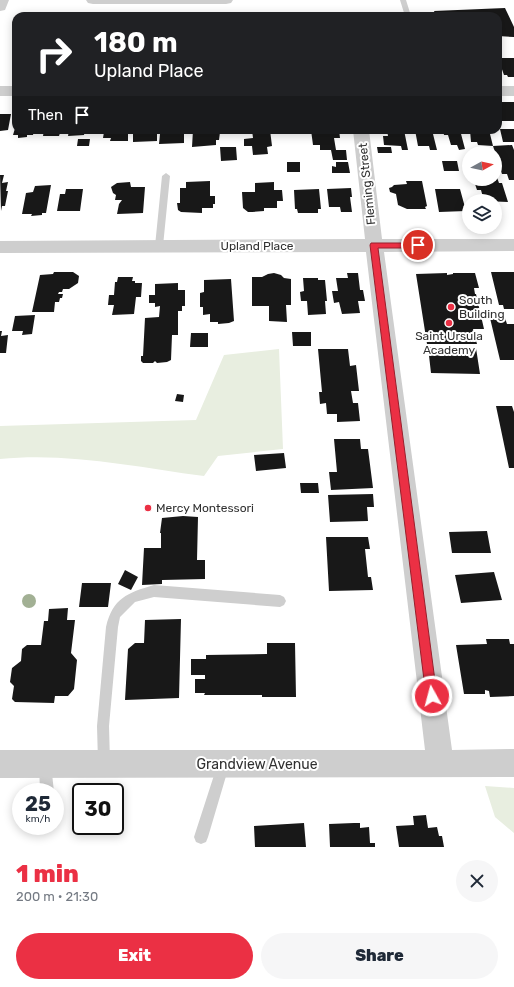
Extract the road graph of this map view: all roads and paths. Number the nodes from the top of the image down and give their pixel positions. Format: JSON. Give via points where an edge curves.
{"nodes":[{"id":1,"x":2,"y":0,"type":"edge"},
{"id":2,"x":93,"y":0,"type":"edge"},
{"id":3,"x":226,"y":0,"type":"edge"},
{"id":4,"x":403,"y":0,"type":"edge"},
{"id":5,"x":0,"y":7,"type":"edge"},
{"id":6,"x":407,"y":12,"type":"edge"},
{"id":7,"x":0,"y":91,"type":"edge"},
{"id":8,"x":12,"y":91,"type":"edge"},
{"id":9,"x":502,"y":91,"type":"edge"},
{"id":10,"x":514,"y":91,"type":"edge"},
{"id":11,"x":361,"y":134,"type":"edge"},
{"id":12,"x":166,"y":176,"type":"dead end"},
{"id":13,"x":374,"y":245,"type":"junction"},
{"id":14,"x":514,"y":245,"type":"edge"},
{"id":15,"x":159,"y":246,"type":"junction"},
{"id":16,"x":0,"y":247,"type":"edge"},
{"id":17,"x":280,"y":601,"type":"dead end"},
{"id":18,"x":440,"y":763,"type":"junction"},
{"id":19,"x":514,"y":763,"type":"edge"},
{"id":20,"x":0,"y":764,"type":"edge"},
{"id":21,"x":45,"y":764,"type":"junction"},
{"id":22,"x":104,"y":764,"type":"junction"},
{"id":23,"x":223,"y":764,"type":"junction"},
{"id":24,"x":46,"y":783,"type":"edge"},
{"id":25,"x":201,"y":837,"type":"dead end"}],
"edges":[{"from":1,"to":5,"type":"street"},
{"from":2,"to":3,"type":"street"},
{"from":4,"to":6,"type":"lane"},
{"from":7,"to":8,"type":"street"},
{"from":9,"to":10,"type":"street"},
{"from":11,"to":13,"type":"street","name":"Fleming Street"},
{"from":12,"to":15,"type":"lane"},
{"from":13,"to":14,"type":"street","name":"Upland Place"},
{"from":13,"to":15,"type":"street","name":"Upland Place"},
{"from":13,"to":18,"type":"street","name":"Fleming Street"},
{"from":15,"to":16,"type":"street","name":"Upland Place"},
{"from":17,"to":22,"type":"lane","via":[[154,591],[132,597],[116,614],[112,627],[103,726]]},
{"from":18,"to":19,"type":"street","name":"Grandview Avenue"},
{"from":18,"to":23,"type":"street","name":"Grandview Avenue"},
{"from":20,"to":21,"type":"street","name":"Grandview Avenue"},
{"from":21,"to":22,"type":"street","name":"Grandview Avenue"},
{"from":21,"to":24,"type":"lane"},
{"from":22,"to":23,"type":"street","name":"Grandview Avenue"},
{"from":23,"to":25,"type":"lane"}]}
